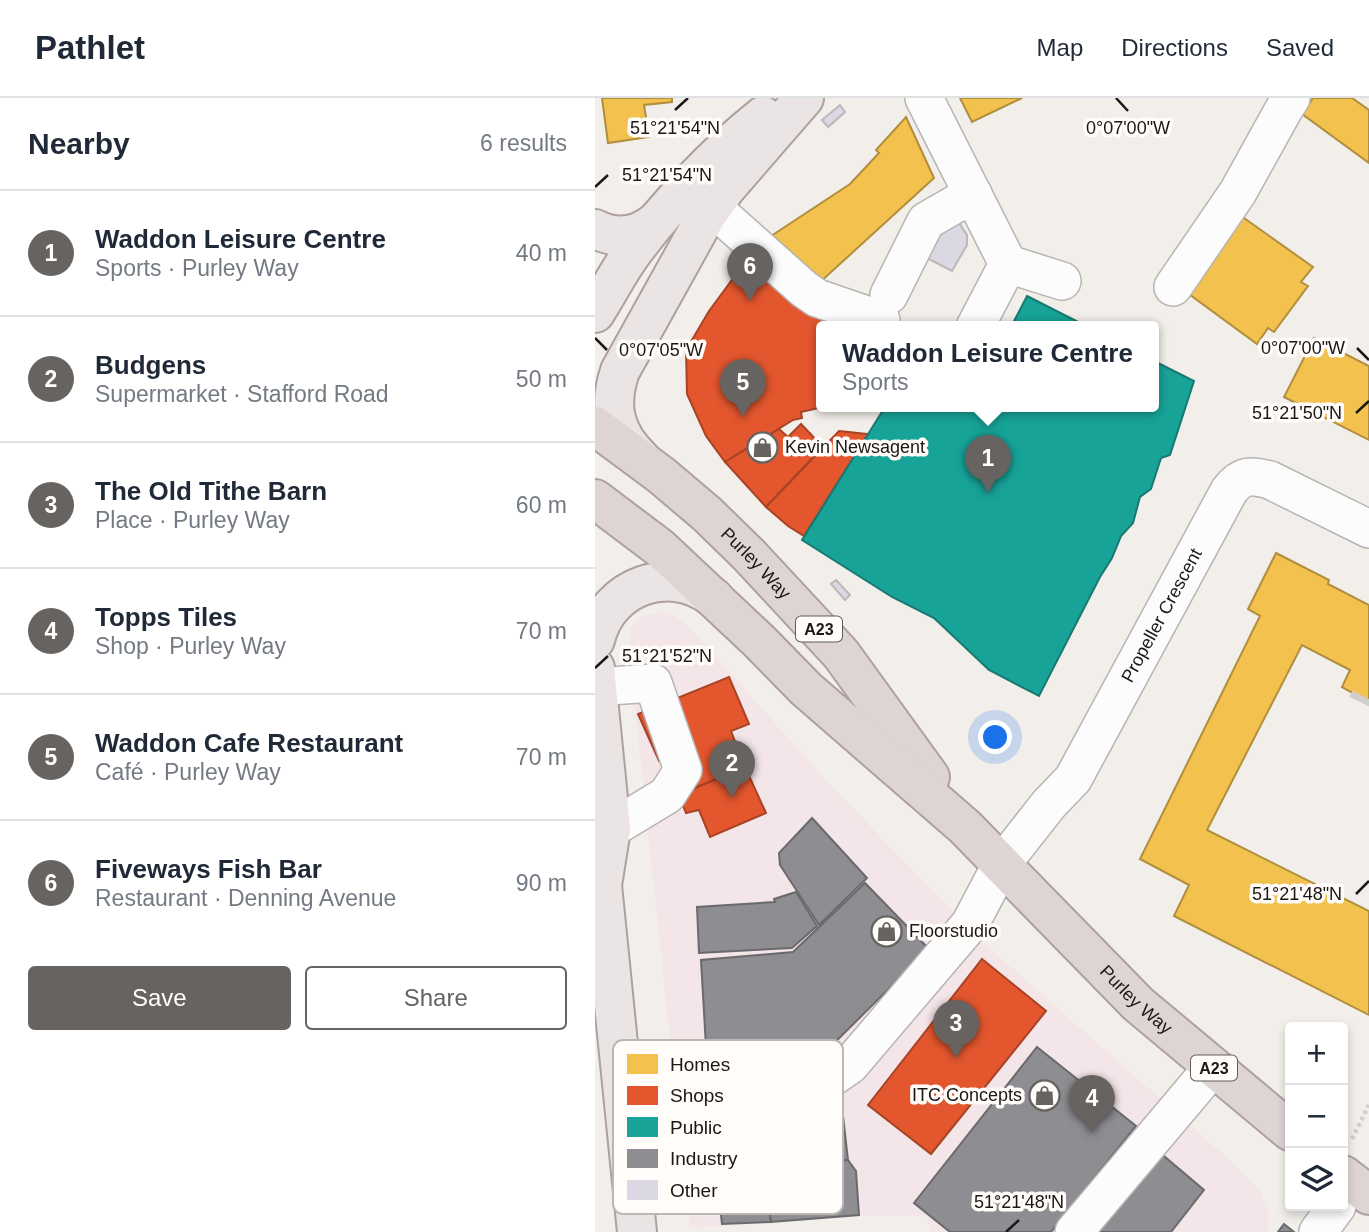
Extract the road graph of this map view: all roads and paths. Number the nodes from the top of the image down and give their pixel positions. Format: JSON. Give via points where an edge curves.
{"nodes":[{"id":1,"x":785,"y":98,"type":"edge"},
{"id":2,"x":804,"y":98,"type":"edge"},
{"id":3,"x":924,"y":98,"type":"edge"},
{"id":4,"x":1291,"y":98,"type":"edge"},
{"id":5,"x":973,"y":194,"type":"junction"},
{"id":6,"x":712,"y":207,"type":"junction"},
{"id":7,"x":664,"y":214,"type":"junction"},
{"id":8,"x":595,"y":229,"type":"edge"},
{"id":9,"x":1002,"y":252,"type":"junction"},
{"id":10,"x":1062,"y":281,"type":"dead end"},
{"id":11,"x":1173,"y":287,"type":"dead end"},
{"id":12,"x":884,"y":311,"type":"edge"},
{"id":13,"x":595,"y":313,"type":"edge"},
{"id":14,"x":977,"y":321,"type":"edge"},
{"id":15,"x":612,"y":368,"type":"edge"},
{"id":16,"x":609,"y":438,"type":"edge"},
{"id":17,"x":595,"y":499,"type":"edge"},
{"id":18,"x":1369,"y":529,"type":"edge"},
{"id":19,"x":718,"y":602,"type":"junction"},
{"id":20,"x":595,"y":640,"type":"edge"},
{"id":21,"x":596,"y":681,"type":"edge"},
{"id":22,"x":965,"y":827,"type":"junction"},
{"id":23,"x":603,"y":830,"type":"edge"},
{"id":24,"x":1001,"y":865,"type":"junction"},
{"id":25,"x":599,"y":877,"type":"edge"},
{"id":26,"x":605,"y":1000,"type":"edge"},
{"id":27,"x":613,"y":1042,"type":"edge"},
{"id":28,"x":1213,"y":1067,"type":"junction"},
{"id":29,"x":843,"y":1070,"type":"edge"},
{"id":30,"x":1369,"y":1105,"type":"edge"},
{"id":31,"x":1285,"y":1127,"type":"edge"},
{"id":32,"x":1349,"y":1184,"type":"edge"},
{"id":33,"x":635,"y":1214,"type":"edge"},
{"id":34,"x":637,"y":1232,"type":"edge"},
{"id":35,"x":1075,"y":1232,"type":"edge"},
{"id":36,"x":1318,"y":1232,"type":"edge"}],
"edges":[{"from":1,"to":7,"type":"main road","via":[[731,143]]},
{"from":2,"to":6,"type":"main road"},
{"from":3,"to":5,"type":"street"},
{"from":4,"to":11,"type":"street","via":[[1238,192]]},
{"from":5,"to":9,"type":"street"},
{"from":5,"to":12,"type":"street","via":[[926,220]]},
{"from":6,"to":12,"type":"street","via":[[817,298],[881,320]]},
{"from":6,"to":15,"type":"main road"},
{"from":7,"to":8,"type":"main road","via":[[646,230],[629,236]]},
{"from":7,"to":13,"type":"main road","via":[[632,253]]},
{"from":9,"to":10,"type":"street"},
{"from":9,"to":14,"type":"street"},
{"from":15,"to":16,"type":"main road","via":[[602,406]]},
{"from":15,"to":16,"type":"main road","via":[[616,419],[625,441]]},
{"from":16,"to":22,"type":"highway","name":"Purley Way","number":"A23","via":[[707,514],[841,654]]},
{"from":17,"to":19,"type":"highway","name":"Purley Way","number":"A23","via":[[660,548]]},
{"from":18,"to":24,"type":"street","name":"Propeller Crescent","via":[[1270,480],[1254,475],[1237,481],[1073,779]]},
{"from":19,"to":20,"type":"main road","via":[[683,583],[644,585],[617,600]]},
{"from":19,"to":22,"type":"highway","name":"Purley Way","number":"A23","via":[[806,689]]},
{"from":21,"to":23,"type":"main road"},
{"from":21,"to":23,"type":"street","via":[[653,683],[683,770],[667,794]]},
{"from":22,"to":24,"type":"highway","name":"Purley Way","number":"A23"},
{"from":23,"to":25,"type":"main road"},
{"from":24,"to":28,"type":"highway","name":"Purley Way","number":"A23","via":[[1137,1004]]},
{"from":24,"to":29,"type":"street","name":"Propeller Crescent","via":[[970,924]]},
{"from":25,"to":26,"type":"main road"},
{"from":26,"to":27,"type":"main road"},
{"from":28,"to":31,"type":"highway","name":"Purley Way","number":"A23"},
{"from":28,"to":35,"type":"street"},
{"from":30,"to":32,"type":"path"},
{"from":32,"to":36,"type":"street"},
{"from":33,"to":34,"type":"main road"}]}
